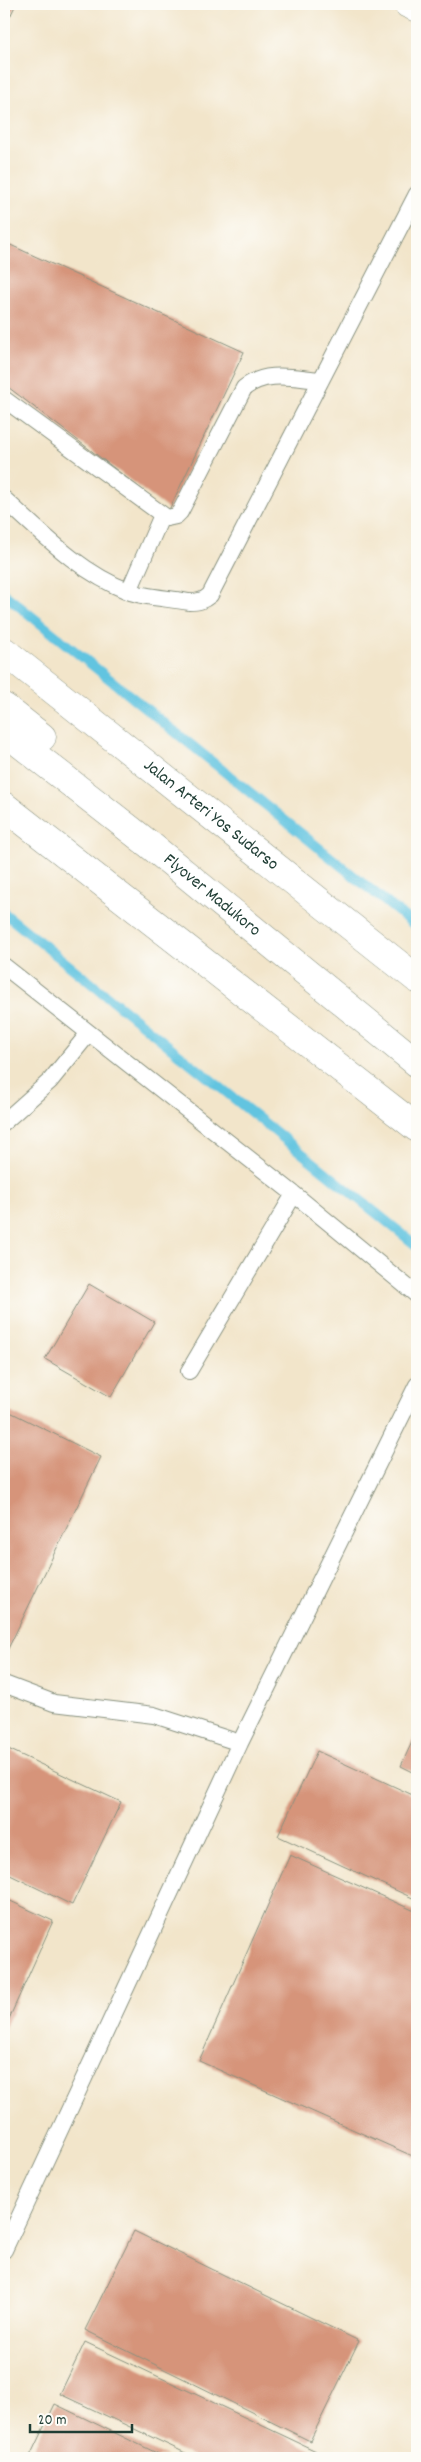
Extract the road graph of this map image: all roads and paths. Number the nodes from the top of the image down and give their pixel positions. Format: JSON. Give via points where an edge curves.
{"nodes":[{"id":1,"x":408,"y":4,"type":"edge"},
{"id":2,"x":417,"y":8,"type":"edge"},
{"id":3,"x":417,"y":194,"type":"edge"},
{"id":4,"x":321,"y":380,"type":"junction"},
{"id":5,"x":4,"y":398,"type":"edge"},
{"id":6,"x":4,"y":499,"type":"edge"},
{"id":7,"x":162,"y":515,"type":"junction"},
{"id":8,"x":130,"y":591,"type":"junction"},
{"id":9,"x":4,"y":651,"type":"edge"},
{"id":10,"x":4,"y":707,"type":"edge"},
{"id":11,"x":4,"y":731,"type":"edge"},
{"id":12,"x":4,"y":806,"type":"edge"},
{"id":13,"x":4,"y":966,"type":"edge"},
{"id":14,"x":417,"y":979,"type":"edge"},
{"id":15,"x":89,"y":1033,"type":"junction"},
{"id":16,"x":417,"y":1038,"type":"edge"},
{"id":17,"x":417,"y":1063,"type":"edge"},
{"id":18,"x":4,"y":1122,"type":"edge"},
{"id":19,"x":417,"y":1128,"type":"edge"},
{"id":20,"x":294,"y":1194,"type":"junction"},
{"id":21,"x":417,"y":1295,"type":"edge"},
{"id":22,"x":190,"y":1371,"type":"dead end"},
{"id":23,"x":417,"y":1385,"type":"edge"},
{"id":24,"x":4,"y":1684,"type":"edge"},
{"id":25,"x":240,"y":1743,"type":"junction"},
{"id":26,"x":4,"y":2250,"type":"edge"}],
"edges":[{"from":1,"to":2,"type":"main road"},
{"from":3,"to":4,"type":"lane"},
{"from":4,"to":7,"type":"lane","via":[[267,376],[244,388],[180,512],[172,517]]},
{"from":4,"to":8,"type":"lane","via":[[210,594],[201,601],[189,602]]},
{"from":5,"to":7,"type":"lane"},
{"from":6,"to":8,"type":"lane","via":[[71,559],[103,580]]},
{"from":7,"to":8,"type":"lane"},
{"from":9,"to":14,"type":"main road","name":"Jalan Arteri Yos Sudarso"},
{"from":10,"to":16,"type":"main road","name":"Flyover Madukoro"},
{"from":11,"to":17,"type":"main road","name":"Flyover Madukoro","via":[[150,845]]},
{"from":12,"to":19,"type":"main road"},
{"from":13,"to":15,"type":"lane"},
{"from":15,"to":18,"type":"lane","via":[[50,1081]]},
{"from":15,"to":20,"type":"lane"},
{"from":20,"to":21,"type":"lane"},
{"from":20,"to":22,"type":"lane"},
{"from":23,"to":25,"type":"lane"},
{"from":24,"to":25,"type":"lane","via":[[54,1703],[154,1715]]},
{"from":25,"to":26,"type":"lane"}]}
